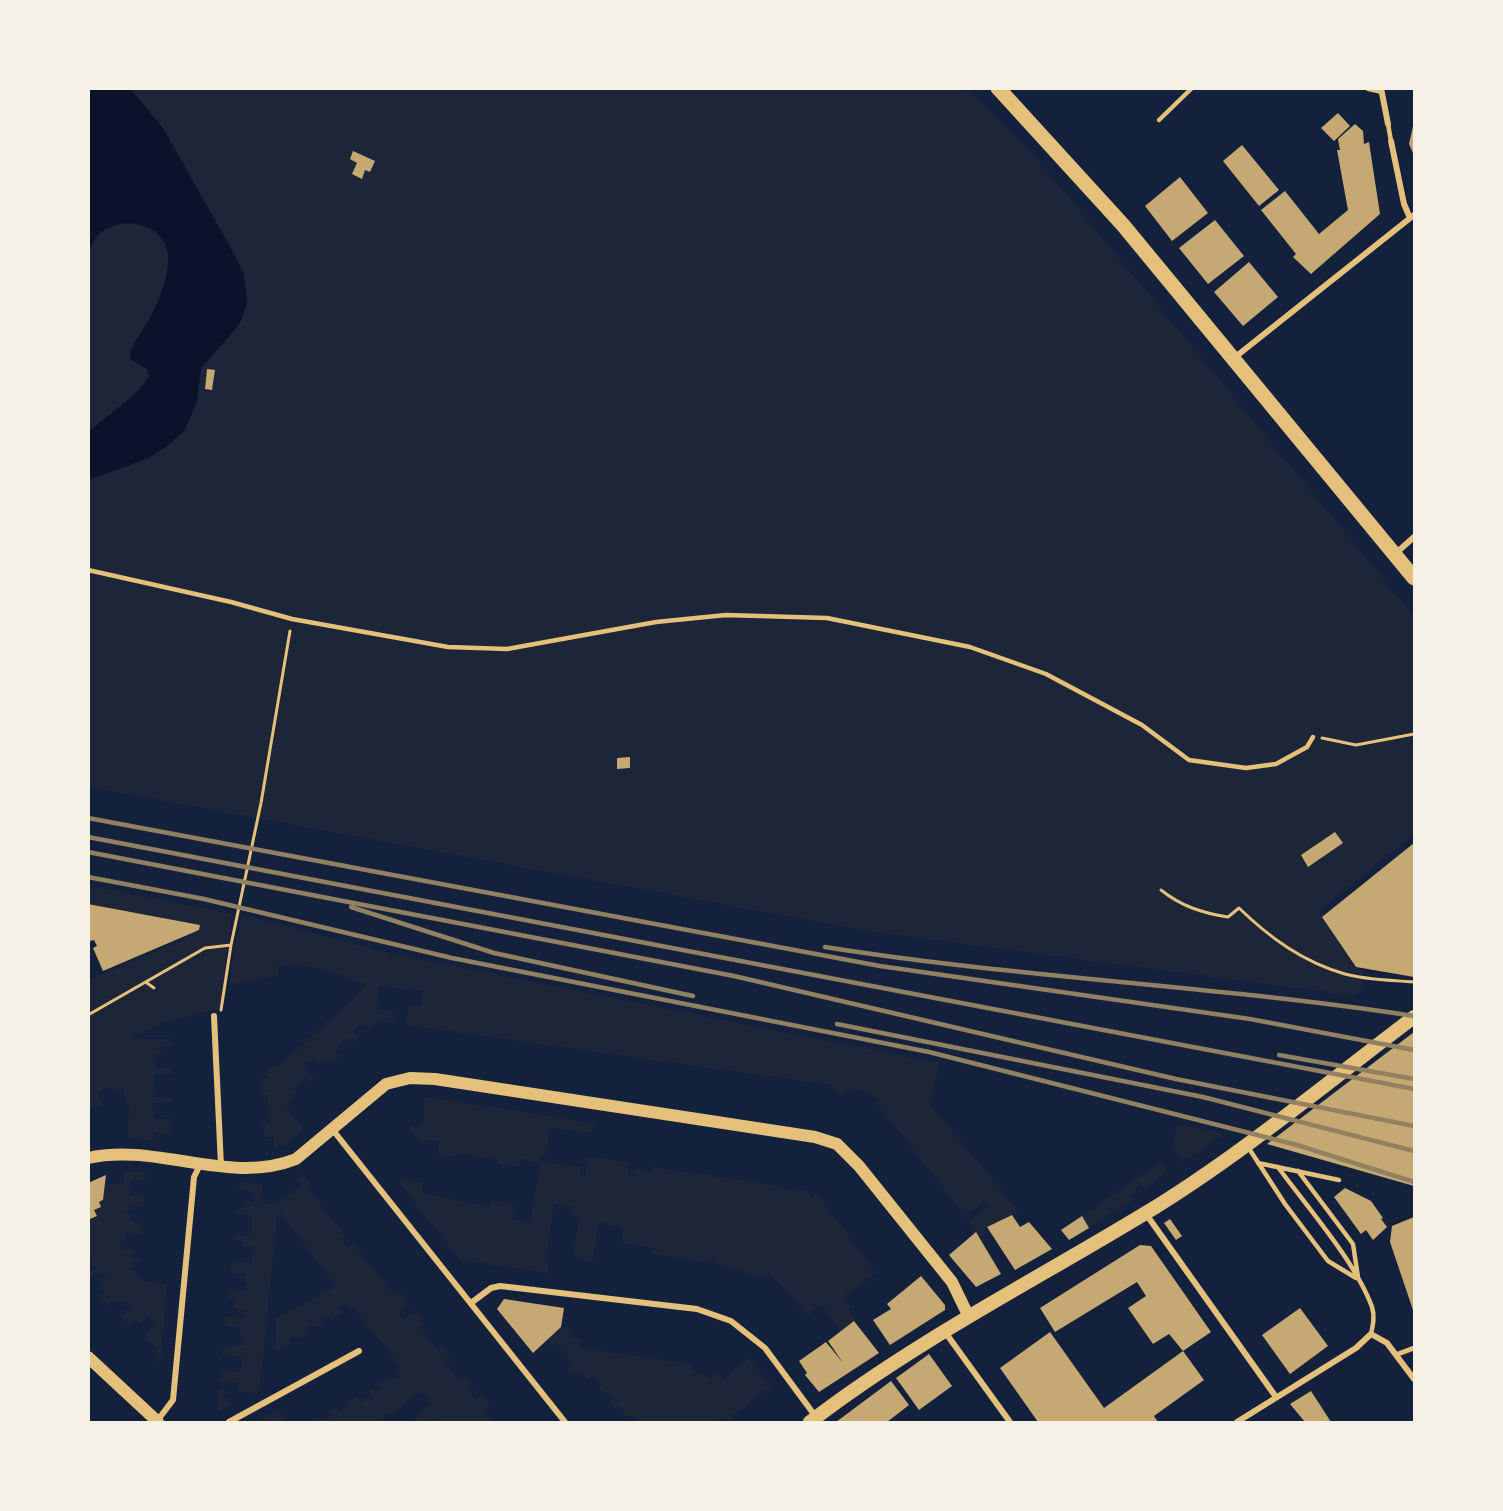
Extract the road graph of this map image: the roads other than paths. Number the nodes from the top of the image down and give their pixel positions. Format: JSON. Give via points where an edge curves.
{"nodes":[{"id":1,"x":998,"y":88,"type":"edge"},
{"id":2,"x":1192,"y":88,"type":"edge"},
{"id":3,"x":1368,"y":88,"type":"edge"},
{"id":4,"x":1381,"y":90,"type":"edge"},
{"id":5,"x":1159,"y":120,"type":"dead end"},
{"id":6,"x":1388,"y":124,"type":"joint"},
{"id":7,"x":1391,"y":141,"type":"joint"},
{"id":8,"x":1412,"y":217,"type":"edge"},
{"id":9,"x":1234,"y":358,"type":"junction"},
{"id":10,"x":1414,"y":537,"type":"edge"},
{"id":11,"x":1394,"y":554,"type":"junction"},
{"id":12,"x":88,"y":570,"type":"edge"},
{"id":13,"x":1414,"y":578,"type":"edge"},
{"id":14,"x":1313,"y":737,"type":"road end"},
{"id":15,"x":214,"y":1016,"type":"road end"},
{"id":16,"x":1414,"y":1017,"type":"edge"},
{"id":17,"x":332,"y":1129,"type":"junction"},
{"id":18,"x":1245,"y":1144,"type":"junction"},
{"id":19,"x":88,"y":1158,"type":"edge"},
{"id":20,"x":200,"y":1164,"type":"junction"},
{"id":21,"x":1258,"y":1164,"type":"junction"},
{"id":22,"x":221,"y":1166,"type":"junction"},
{"id":23,"x":1278,"y":1167,"type":"junction"},
{"id":24,"x":1298,"y":1171,"type":"junction"},
{"id":25,"x":1339,"y":1180,"type":"dead end"},
{"id":26,"x":1146,"y":1213,"type":"junction"},
{"id":27,"x":1358,"y":1279,"type":"junction"},
{"id":28,"x":471,"y":1303,"type":"junction"},
{"id":29,"x":969,"y":1317,"type":"junction"},
{"id":30,"x":944,"y":1332,"type":"junction"},
{"id":31,"x":1371,"y":1334,"type":"junction"},
{"id":32,"x":1414,"y":1348,"type":"edge"},
{"id":33,"x":359,"y":1351,"type":"dead end"},
{"id":34,"x":1398,"y":1354,"type":"junction"},
{"id":35,"x":88,"y":1357,"type":"edge"},
{"id":36,"x":1414,"y":1379,"type":"edge"},
{"id":37,"x":1276,"y":1397,"type":"junction"},
{"id":38,"x":813,"y":1420,"type":"edge"},
{"id":39,"x":157,"y":1422,"type":"edge"},
{"id":40,"x":229,"y":1422,"type":"edge"},
{"id":41,"x":565,"y":1422,"type":"edge"},
{"id":42,"x":1010,"y":1422,"type":"edge"},
{"id":43,"x":1237,"y":1422,"type":"edge"}],
"edges":[{"from":1,"to":9,"type":"highway","via":[[1080,175]]},
{"from":2,"to":5,"type":"lane"},
{"from":3,"to":4,"type":"street"},
{"from":4,"to":6,"type":"street"},
{"from":6,"to":7,"type":"lane"},
{"from":7,"to":8,"type":"street","via":[[1404,204]]},
{"from":8,"to":9,"type":"street"},
{"from":9,"to":11,"type":"highway"},
{"from":10,"to":11,"type":"street"},
{"from":11,"to":13,"type":"highway"},
{"from":12,"to":14,"type":"lane","via":[[292,620],[448,647],[507,649],[656,622],[726,615],[827,618],[970,647],[1046,674],[1142,725],[1190,760],[1246,768],[1276,764],[1308,747]]},
{"from":15,"to":22,"type":"street"},
{"from":16,"to":18,"type":"main road"},
{"from":17,"to":22,"type":"main road","via":[[296,1159],[280,1165]]},
{"from":17,"to":28,"type":"street"},
{"from":17,"to":29,"type":"main road","via":[[386,1084],[410,1078],[827,1140],[849,1154],[928,1251],[959,1293]]},
{"from":18,"to":21,"type":"lane"},
{"from":18,"to":26,"type":"main road"},
{"from":19,"to":20,"type":"main road","via":[[114,1154]]},
{"from":20,"to":22,"type":"main road"},
{"from":20,"to":39,"type":"street","via":[[194,1177],[173,1400]]},
{"from":21,"to":23,"type":"lane"},
{"from":21,"to":27,"type":"lane","via":[[1328,1261]]},
{"from":23,"to":24,"type":"lane"},
{"from":23,"to":27,"type":"lane"},
{"from":24,"to":25,"type":"lane"},
{"from":24,"to":27,"type":"lane","via":[[1353,1244]]},
{"from":26,"to":29,"type":"main road"},
{"from":26,"to":37,"type":"street"},
{"from":27,"to":31,"type":"lane","via":[[1372,1308]]},
{"from":28,"to":38,"type":"street","via":[[500,1286],[713,1313],[731,1321],[765,1348]]},
{"from":28,"to":41,"type":"street"},
{"from":29,"to":30,"type":"main road"},
{"from":30,"to":38,"type":"main road"},
{"from":30,"to":42,"type":"street"},
{"from":31,"to":34,"type":"street","via":[[1386,1341]]},
{"from":31,"to":37,"type":"street","via":[[1356,1348]]},
{"from":32,"to":34,"type":"street"},
{"from":33,"to":40,"type":"street"},
{"from":34,"to":36,"type":"street"},
{"from":35,"to":39,"type":"main road"},
{"from":37,"to":43,"type":"street"}]}
